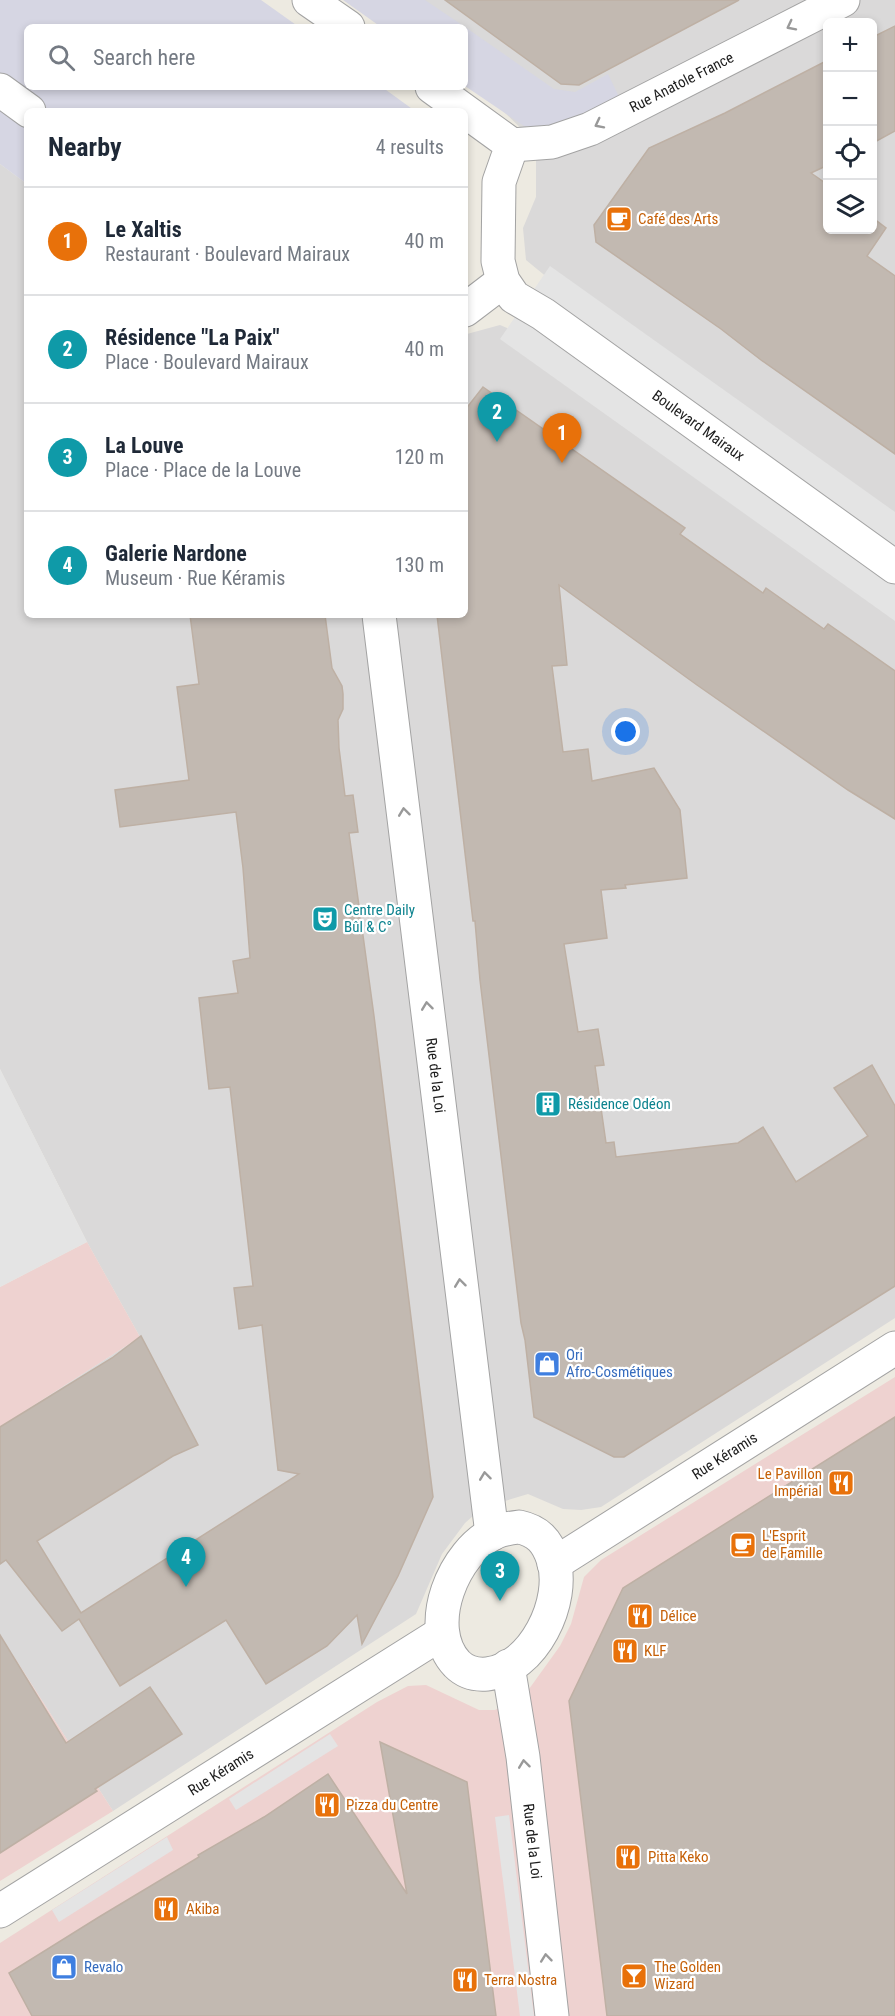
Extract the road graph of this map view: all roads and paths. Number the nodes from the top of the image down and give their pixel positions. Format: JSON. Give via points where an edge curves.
{"nodes":[{"id":1,"x":309,"y":0,"type":"edge"},
{"id":2,"x":843,"y":0,"type":"edge"},
{"id":3,"x":344,"y":24,"type":"edge"},
{"id":4,"x":0,"y":90,"type":"edge"},
{"id":5,"x":436,"y":90,"type":"edge"},
{"id":6,"x":25,"y":108,"type":"edge"},
{"id":7,"x":461,"y":108,"type":"edge"},
{"id":8,"x":468,"y":113,"type":"edge"},
{"id":9,"x":512,"y":145,"type":"junction"},
{"id":10,"x":503,"y":281,"type":"junction"},
{"id":11,"x":468,"y":308,"type":"edge"},
{"id":12,"x":895,"y":567,"type":"edge"},
{"id":13,"x":379,"y":618,"type":"edge"},
{"id":14,"x":895,"y":1348,"type":"edge"},
{"id":15,"x":492,"y":1534,"type":"junction"},
{"id":16,"x":554,"y":1564,"type":"junction"},
{"id":17,"x":442,"y":1633,"type":"junction"},
{"id":18,"x":508,"y":1666,"type":"junction"},
{"id":19,"x":0,"y":1911,"type":"edge"},
{"id":20,"x":552,"y":2016,"type":"edge"}],
"edges":[{"from":1,"to":3,"type":"street"},
{"from":2,"to":9,"type":"street","name":"Rue Anatole France","one_way":true,"via":[[590,129],[552,142]]},
{"from":4,"to":6,"type":"street"},
{"from":5,"to":7,"type":"street"},
{"from":8,"to":9,"type":"street"},
{"from":9,"to":10,"type":"street","via":[[499,182],[498,261]]},
{"from":10,"to":11,"type":"street"},
{"from":10,"to":12,"type":"street","name":"Boulevard Mairaux","via":[[514,297]]},
{"from":15,"to":13,"type":"street","name":"Rue de la Loi","one_way":true},
{"from":14,"to":16,"type":"street","name":"Rue Kéramis"},
{"from":15,"to":16,"type":"street","via":[[519,1527],[534,1532],[545,1541]]},
{"from":15,"to":17,"type":"street","via":[[476,1546],[457,1570],[445,1602]]},
{"from":16,"to":18,"type":"street","via":[[554,1601],[548,1619],[532,1646]]},
{"from":17,"to":18,"type":"street","via":[[453,1658],[469,1672],[491,1674]]},
{"from":17,"to":19,"type":"street","name":"Rue Kéramis"},
{"from":20,"to":18,"type":"street","name":"Rue de la Loi","one_way":true,"via":[[523,1757]]}]}
